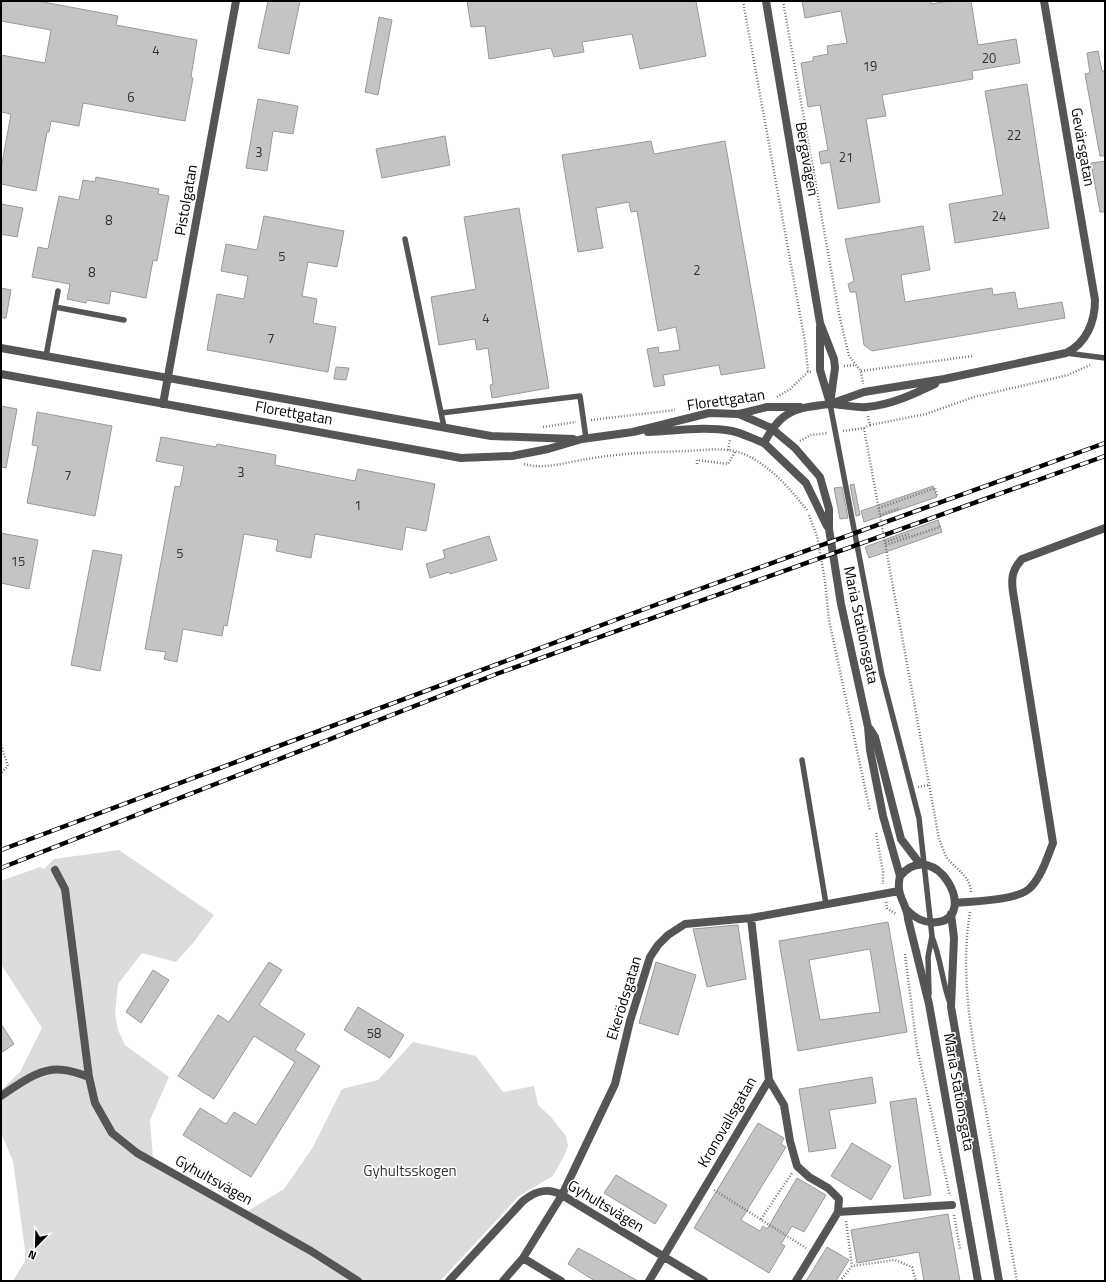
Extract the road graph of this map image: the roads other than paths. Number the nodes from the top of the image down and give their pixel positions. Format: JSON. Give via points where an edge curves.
{"nodes":[{"id":1,"x":236,"y":1,"type":"edge"},
{"id":2,"x":766,"y":1,"type":"edge"},
{"id":3,"x":1044,"y":1,"type":"edge"},
{"id":4,"x":405,"y":239,"type":"dead end"},
{"id":5,"x":58,"y":291,"type":"dead end"},
{"id":6,"x":55,"y":307,"type":"junction"},
{"id":7,"x":124,"y":320,"type":"dead end"},
{"id":8,"x":820,"y":323,"type":"junction"},
{"id":9,"x":1,"y":348,"type":"edge"},
{"id":10,"x":1066,"y":353,"type":"junction"},
{"id":11,"x":46,"y":356,"type":"junction"},
{"id":12,"x":1102,"y":358,"type":"edge"},
{"id":13,"x":1,"y":374,"type":"edge"},
{"id":14,"x":167,"y":378,"type":"junction"},
{"id":15,"x":944,"y":379,"type":"junction"},
{"id":16,"x":163,"y":404,"type":"junction"},
{"id":17,"x":830,"y":404,"type":"junction"},
{"id":18,"x":800,"y":407,"type":"junction"},
{"id":19,"x":441,"y":412,"type":"junction"},
{"id":20,"x":739,"y":414,"type":"junction"},
{"id":21,"x":444,"y":428,"type":"junction"},
{"id":22,"x":771,"y":428,"type":"junction"},
{"id":23,"x":732,"y":431,"type":"joint"},
{"id":24,"x":633,"y":432,"type":"junction"},
{"id":25,"x":584,"y":438,"type":"junction"},
{"id":26,"x":764,"y":443,"type":"junction"},
{"id":27,"x":1105,"y":528,"type":"edge"},
{"id":28,"x":829,"y":529,"type":"junction"},
{"id":29,"x":868,"y":727,"type":"junction"},
{"id":30,"x":802,"y":760,"type":"dead end"},
{"id":31,"x":923,"y":864,"type":"junction"},
{"id":32,"x":55,"y":870,"type":"dead end"},
{"id":33,"x":900,"y":876,"type":"junction"},
{"id":34,"x":899,"y":891,"type":"junction"},
{"id":35,"x":955,"y":903,"type":"junction"},
{"id":36,"x":826,"y":904,"type":"junction"},
{"id":37,"x":908,"y":910,"type":"junction"},
{"id":38,"x":951,"y":914,"type":"junction"},
{"id":39,"x":751,"y":918,"type":"junction"},
{"id":40,"x":930,"y":922,"type":"junction"},
{"id":41,"x":932,"y":936,"type":"junction"},
{"id":42,"x":929,"y":1004,"type":"junction"},
{"id":43,"x":951,"y":1007,"type":"junction"},
{"id":44,"x":89,"y":1077,"type":"junction"},
{"id":45,"x":769,"y":1080,"type":"junction"},
{"id":46,"x":1,"y":1096,"type":"edge"},
{"id":47,"x":562,"y":1195,"type":"junction"},
{"id":48,"x":952,"y":1205,"type":"road end"},
{"id":49,"x":841,"y":1212,"type":"junction"},
{"id":50,"x":664,"y":1257,"type":"junction"},
{"id":51,"x":523,"y":1258,"type":"junction"},
{"id":52,"x":358,"y":1281,"type":"edge"},
{"id":53,"x":449,"y":1281,"type":"edge"},
{"id":54,"x":503,"y":1281,"type":"edge"},
{"id":55,"x":561,"y":1281,"type":"edge"},
{"id":56,"x":649,"y":1281,"type":"edge"},
{"id":57,"x":704,"y":1281,"type":"edge"},
{"id":58,"x":796,"y":1281,"type":"edge"},
{"id":59,"x":978,"y":1281,"type":"edge"},
{"id":60,"x":999,"y":1281,"type":"edge"}],
"edges":[{"from":1,"to":14,"type":"street","name":"Pistolgatan"},
{"from":2,"to":8,"type":"street","name":"Bergavägen"},
{"from":3,"to":10,"type":"street","name":"Gevärsgatan","via":[[1096,300],[1088,331],[1078,345]]},
{"from":4,"to":19,"type":"lane"},
{"from":5,"to":6,"type":"lane"},
{"from":6,"to":7,"type":"lane"},
{"from":6,"to":11,"type":"lane"},
{"from":8,"to":17,"type":"street","name":"Bergavägen","via":[[820,370]]},
{"from":8,"to":17,"type":"street","name":"Bergavägen","via":[[835,368]]},
{"from":9,"to":11,"type":"street","name":"Florettgatan"},
{"from":10,"to":12,"type":"lane"},
{"from":10,"to":15,"type":"street","name":"Gevärsgatan"},
{"from":11,"to":14,"type":"street","name":"Florettgatan"},
{"from":13,"to":16,"type":"street","name":"Florettgatan"},
{"from":14,"to":16,"type":"street","name":"Pistolgatan"},
{"from":14,"to":21,"type":"street","name":"Florettgatan"},
{"from":15,"to":17,"type":"street","name":"Gevärsgatan","via":[[864,392]]},
{"from":15,"to":17,"type":"street","name":"Gevärsgatan","via":[[888,403],[867,407]]},
{"from":16,"to":25,"type":"street","name":"Florettgatan","via":[[462,458],[512,456]]},
{"from":17,"to":18,"type":"street","name":"Gevärsgatan"},
{"from":17,"to":31,"type":"lane","via":[[879,662],[920,818]]},
{"from":18,"to":20,"type":"street","name":"Florettgatan","via":[[767,408]]},
{"from":18,"to":22,"type":"street","name":"Gevärsgatan","via":[[788,413]]},
{"from":19,"to":21,"type":"lane"},
{"from":19,"to":25,"type":"lane","via":[[580,396]]},
{"from":20,"to":22,"type":"street","name":"Maria Stationsgata"},
{"from":20,"to":24,"type":"street","name":"Florettgatan","via":[[709,413]]},
{"from":21,"to":25,"type":"street","name":"Florettgatan","via":[[514,438]]},
{"from":22,"to":26,"type":"street","name":"Gevärsgatan"},
{"from":22,"to":28,"type":"street","name":"Maria Stationsgata","via":[[795,448],[820,477],[829,508]]},
{"from":23,"to":24,"type":"street","name":"Florettgatan","via":[[701,428],[670,432]]},
{"from":23,"to":26,"type":"street","name":"Maria Stationsgata"},
{"from":24,"to":25,"type":"street","name":"Florettgatan"},
{"from":26,"to":28,"type":"street","name":"Maria Stationsgata","via":[[806,483]]},
{"from":27,"to":35,"type":"street","via":[[1022,559],[1014,568],[1011,579],[1053,842],[1043,869],[1030,888],[1005,899]]},
{"from":28,"to":29,"type":"street","name":"Maria Stationsgata","via":[[841,604]]},
{"from":29,"to":31,"type":"street","name":"Maria Stationsgata","via":[[875,737],[900,839]]},
{"from":29,"to":33,"type":"street","name":"Maria Stationsgata","via":[[883,816]]},
{"from":30,"to":36,"type":"lane"},
{"from":31,"to":33,"type":"street","via":[[912,866]]},
{"from":31,"to":35,"type":"street","name":"Maria Stationsgata","via":[[935,869],[946,879]]},
{"from":31,"to":40,"type":"lane"},
{"from":32,"to":44,"type":"street","name":"Gyhultsvägen","via":[[65,889]]},
{"from":33,"to":34,"type":"street","name":"Maria Stationsgata"},
{"from":34,"to":36,"type":"street","name":"Ekerödsgatan"},
{"from":34,"to":37,"type":"street","name":"Maria Stationsgata","via":[[900,898]]},
{"from":35,"to":38,"type":"street","name":"Maria Stationsgata"},
{"from":36,"to":39,"type":"street","name":"Ekerödsgatan"},
{"from":37,"to":40,"type":"street","name":"Maria Stationsgata","via":[[919,920]]},
{"from":37,"to":42,"type":"street","name":"Maria Stationsgata"},
{"from":38,"to":40,"type":"street","via":[[943,921]]},
{"from":38,"to":43,"type":"street","name":"Maria Stationsgata","via":[[954,938]]},
{"from":39,"to":45,"type":"street","name":"Kronovallsgatan"},
{"from":39,"to":47,"type":"street","name":"Ekerödsgatan","via":[[686,924],[676,928],[658,945],[650,957],[630,1021],[615,1084]]},
{"from":40,"to":41,"type":"lane"},
{"from":41,"to":42,"type":"lane","via":[[928,957]]},
{"from":41,"to":43,"type":"lane"},
{"from":42,"to":59,"type":"street","name":"Maria Stationsgata"},
{"from":43,"to":60,"type":"street","name":"Maria Stationsgata"},
{"from":44,"to":46,"type":"street","via":[[64,1070],[52,1070],[22,1082]]},
{"from":44,"to":52,"type":"street","name":"Gyhultsvägen","via":[[96,1103],[112,1133],[137,1153],[311,1251]]},
{"from":45,"to":49,"type":"street","via":[[784,1105],[797,1166],[839,1199]]},
{"from":45,"to":50,"type":"street","name":"Kronovallsgatan"},
{"from":47,"to":50,"type":"street","name":"Gyhultsvägen"},
{"from":47,"to":51,"type":"street","name":"Ekerödsgatan"},
{"from":47,"to":53,"type":"street","name":"Gyhultsvägen","via":[[548,1190],[529,1196]]},
{"from":48,"to":49,"type":"street"},
{"from":49,"to":58,"type":"street"},
{"from":50,"to":56,"type":"street","name":"Kronovallsgatan"},
{"from":50,"to":57,"type":"street","name":"Gyhultsvägen"},
{"from":51,"to":54,"type":"street","name":"Ekerödsgatan"},
{"from":51,"to":55,"type":"street"}]}
